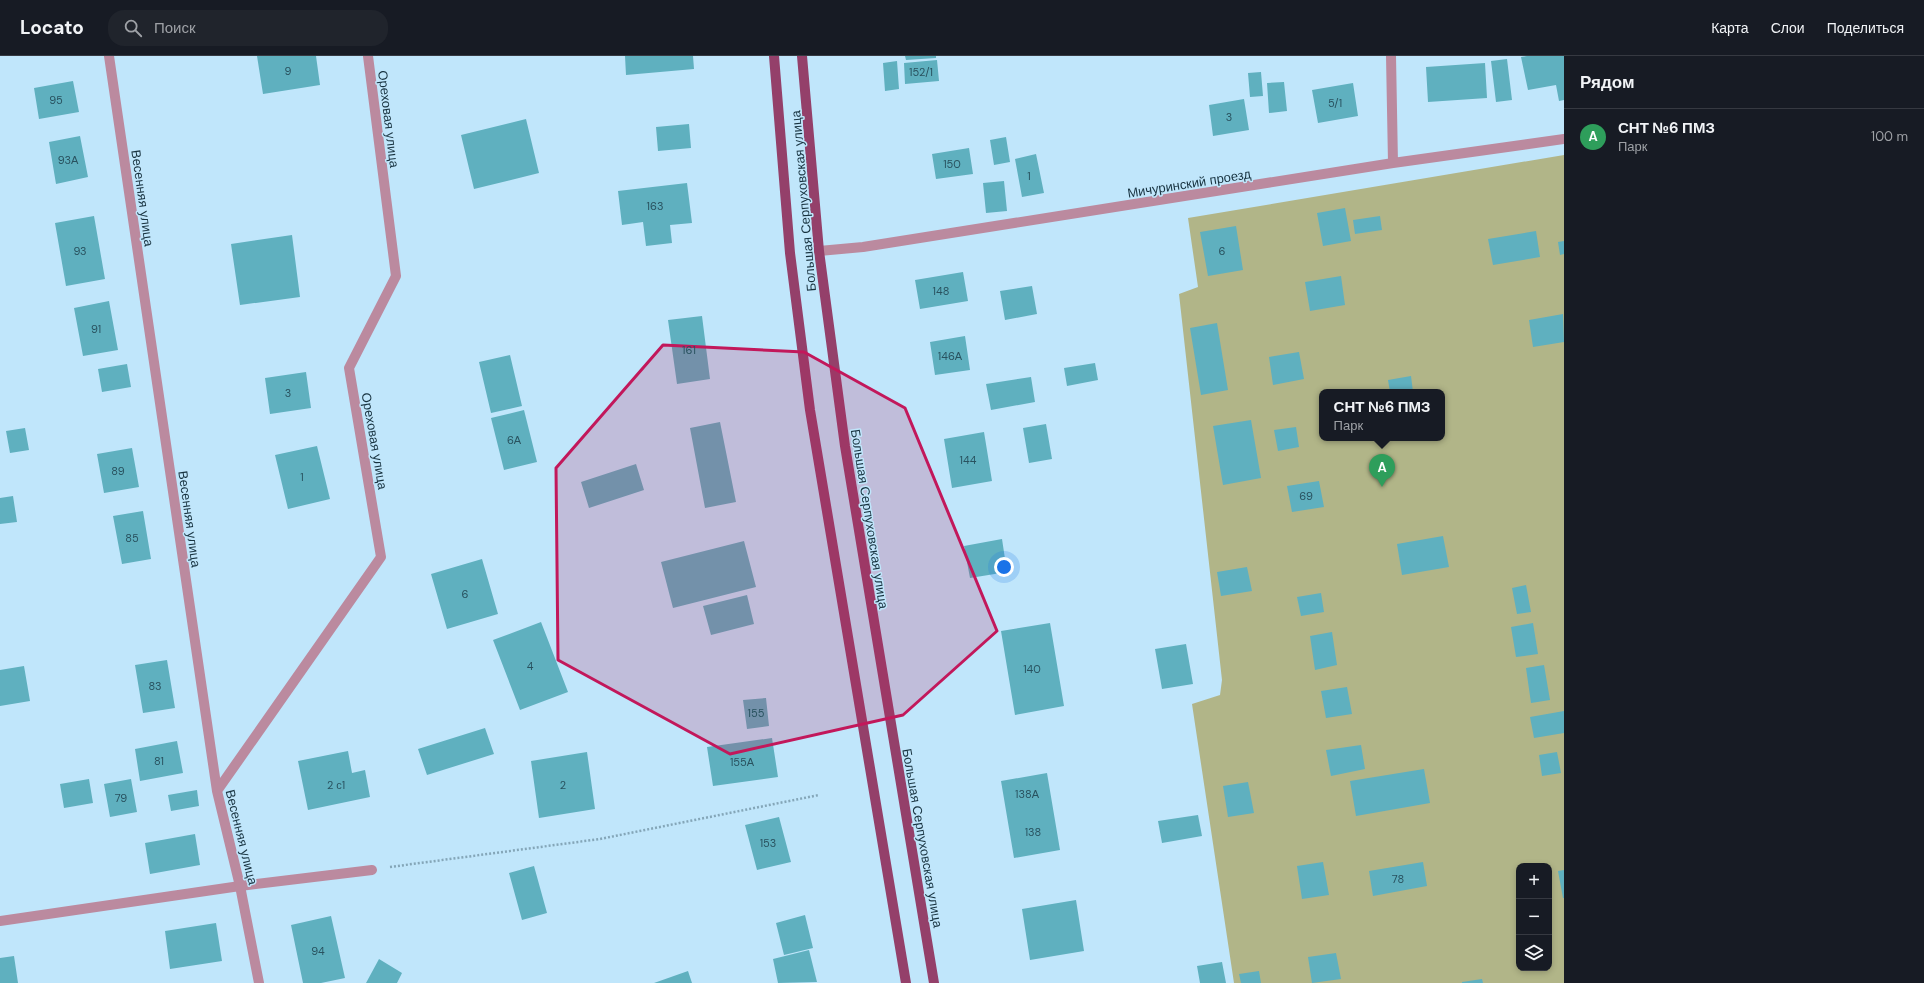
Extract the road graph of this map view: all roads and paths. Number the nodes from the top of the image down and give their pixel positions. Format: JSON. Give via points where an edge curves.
{"nodes":[{"id":1,"x":109,"y":56,"type":"edge"},
{"id":2,"x":368,"y":56,"type":"edge"},
{"id":3,"x":774,"y":56,"type":"edge"},
{"id":4,"x":802,"y":56,"type":"edge"},
{"id":5,"x":1391,"y":56,"type":"edge"},
{"id":6,"x":1564,"y":139,"type":"edge"},
{"id":7,"x":1393,"y":163,"type":"junction"},
{"id":8,"x":819,"y":251,"type":"junction"},
{"id":9,"x":217,"y":791,"type":"junction"},
{"id":10,"x":819,"y":795,"type":"dead end"},
{"id":11,"x":372,"y":870,"type":"joint"},
{"id":12,"x":240,"y":886,"type":"junction"},
{"id":13,"x":0,"y":921,"type":"edge"},
{"id":14,"x":260,"y":983,"type":"edge"},
{"id":15,"x":906,"y":983,"type":"edge"},
{"id":16,"x":934,"y":983,"type":"edge"}],
"edges":[{"from":1,"to":9,"type":"street","name":"Весенняя улица"},
{"from":2,"to":9,"type":"street","name":"Ореховая улица","via":[[396,276],[349,368],[381,557]]},
{"from":3,"to":15,"type":"main road","name":"Большая Серпуховская улица","via":[[790,253],[810,410]]},
{"from":4,"to":8,"type":"main road","name":"Большая Серпуховская улица"},
{"from":5,"to":7,"type":"street"},
{"from":6,"to":7,"type":"street","name":"Мичуринский проезд"},
{"from":7,"to":8,"type":"street","name":"Мичуринский проезд","via":[[863,248]]},
{"from":8,"to":16,"type":"main road","name":"Большая Серпуховская улица","via":[[845,446]]},
{"from":9,"to":12,"type":"street","name":"Весенняя улица"},
{"from":10,"to":11,"type":"path","via":[[600,840]]},
{"from":11,"to":12,"type":"street"},
{"from":12,"to":13,"type":"street"},
{"from":12,"to":14,"type":"street","name":"Весенняя улица"}]}
